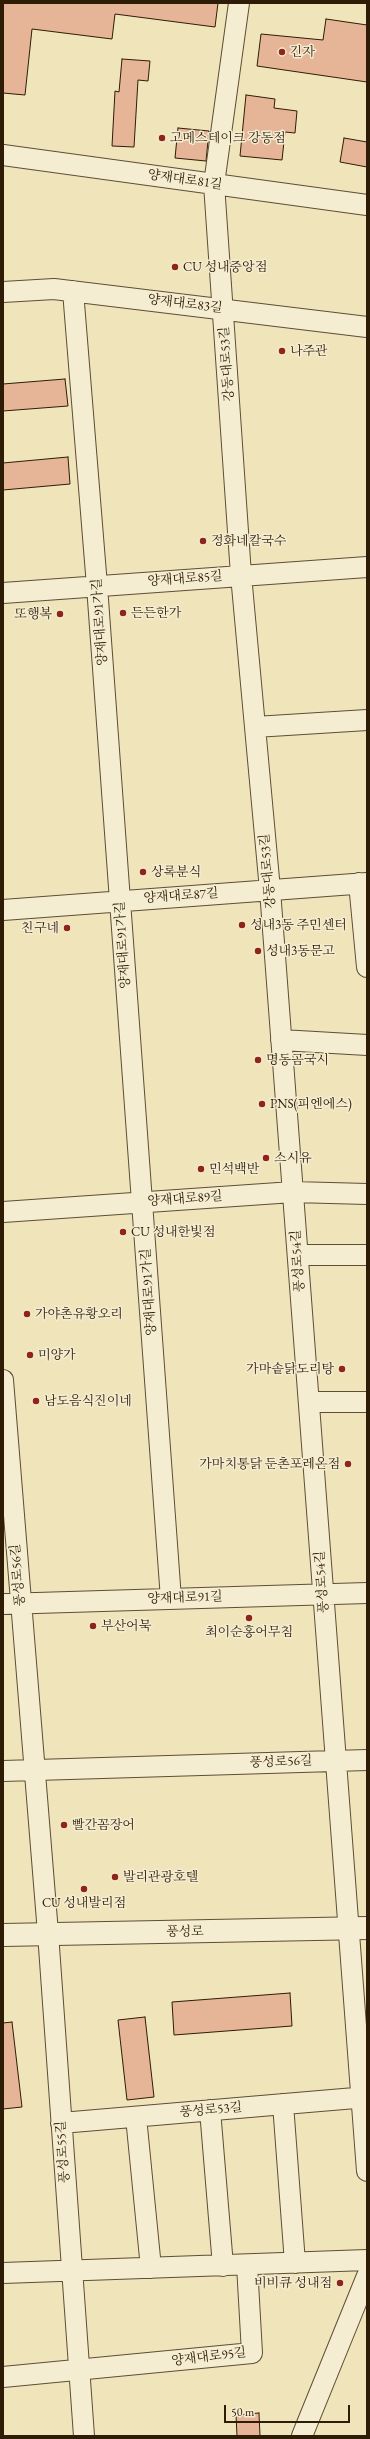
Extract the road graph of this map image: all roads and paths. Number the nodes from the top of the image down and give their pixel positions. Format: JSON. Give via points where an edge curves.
{"nodes":[{"id":1,"x":239,"y":3,"type":"edge"},
{"id":2,"x":3,"y":155,"type":"edge"},
{"id":3,"x":214,"y":184,"type":"junction"},
{"id":4,"x":367,"y":205,"type":"edge"},
{"id":5,"x":73,"y":291,"type":"junction"},
{"id":6,"x":3,"y":292,"type":"edge"},
{"id":7,"x":223,"y":308,"type":"junction"},
{"id":8,"x":367,"y":327,"type":"edge"},
{"id":9,"x":367,"y":566,"type":"edge"},
{"id":10,"x":241,"y":575,"type":"junction"},
{"id":11,"x":97,"y":586,"type":"junction"},
{"id":12,"x":3,"y":593,"type":"edge"},
{"id":13,"x":367,"y":720,"type":"edge"},
{"id":14,"x":255,"y":727,"type":"junction"},
{"id":15,"x":363,"y":883,"type":"edge"},
{"id":16,"x":270,"y":890,"type":"junction"},
{"id":17,"x":120,"y":901,"type":"junction"},
{"id":18,"x":3,"y":910,"type":"edge"},
{"id":19,"x":367,"y":967,"type":"edge"},
{"id":20,"x":281,"y":1040,"type":"junction"},
{"id":21,"x":367,"y":1045,"type":"edge"},
{"id":22,"x":293,"y":1192,"type":"junction"},
{"id":23,"x":367,"y":1194,"type":"edge"},
{"id":24,"x":143,"y":1202,"type":"junction"},
{"id":25,"x":3,"y":1212,"type":"edge"},
{"id":26,"x":298,"y":1255,"type":"junction"},
{"id":27,"x":367,"y":1255,"type":"edge"},
{"id":28,"x":3,"y":1380,"type":"edge"},
{"id":29,"x":309,"y":1402,"type":"junction"},
{"id":30,"x":367,"y":1402,"type":"edge"},
{"id":31,"x":367,"y":1593,"type":"edge"},
{"id":32,"x":323,"y":1594,"type":"junction"},
{"id":33,"x":171,"y":1599,"type":"junction"},
{"id":34,"x":12,"y":1604,"type":"edge"},
{"id":35,"x":367,"y":1760,"type":"edge"},
{"id":36,"x":336,"y":1761,"type":"junction"},
{"id":37,"x":35,"y":1769,"type":"junction"},
{"id":38,"x":3,"y":1771,"type":"edge"},
{"id":39,"x":357,"y":1928,"type":"edge"},
{"id":40,"x":48,"y":1933,"type":"junction"},
{"id":41,"x":3,"y":1935,"type":"edge"},
{"id":42,"x":364,"y":2097,"type":"edge"},
{"id":43,"x":283,"y":2104,"type":"junction"},
{"id":44,"x":210,"y":2110,"type":"junction"},
{"id":45,"x":136,"y":2117,"type":"junction"},
{"id":46,"x":61,"y":2123,"type":"junction"},
{"id":47,"x":367,"y":2170,"type":"edge"},
{"id":48,"x":367,"y":2260,"type":"edge"},
{"id":49,"x":295,"y":2263,"type":"junction"},
{"id":50,"x":247,"y":2264,"type":"junction"},
{"id":51,"x":223,"y":2266,"type":"junction"},
{"id":52,"x":151,"y":2268,"type":"junction"},
{"id":53,"x":71,"y":2271,"type":"junction"},
{"id":54,"x":3,"y":2273,"type":"edge"},
{"id":55,"x":367,"y":2276,"type":"edge"},
{"id":56,"x":79,"y":2370,"type":"junction"},
{"id":57,"x":3,"y":2377,"type":"edge"},
{"id":58,"x":84,"y":2436,"type":"edge"},
{"id":59,"x":302,"y":2436,"type":"edge"}],
"edges":[{"from":1,"to":3,"type":"street","name":"강동대로53길"},
{"from":2,"to":3,"type":"street","name":"양재대로81길"},
{"from":3,"to":4,"type":"street","name":"양재대로81길"},
{"from":3,"to":7,"type":"street","name":"강동대로53길"},
{"from":5,"to":6,"type":"street","name":"양재대로83길","via":[[54,289]]},
{"from":5,"to":7,"type":"street","name":"양재대로83길"},
{"from":5,"to":11,"type":"street","name":"양재대로91가길"},
{"from":7,"to":8,"type":"street","name":"양재대로83길"},
{"from":7,"to":10,"type":"street","name":"강동대로53길"},
{"from":9,"to":10,"type":"street","name":"양재대로85길"},
{"from":10,"to":11,"type":"street","name":"양재대로85길"},
{"from":10,"to":14,"type":"street","name":"강동대로53길"},
{"from":11,"to":12,"type":"street","name":"양재대로85길"},
{"from":11,"to":17,"type":"street","name":"양재대로91가길"},
{"from":13,"to":14,"type":"street"},
{"from":14,"to":16,"type":"street","name":"강동대로53길"},
{"from":15,"to":16,"type":"street","name":"양재대로87길"},
{"from":15,"to":19,"type":"street","name":"양재대로87길"},
{"from":16,"to":17,"type":"street","name":"양재대로87길"},
{"from":16,"to":20,"type":"street","name":"강동대로53길"},
{"from":17,"to":18,"type":"street","name":"양재대로87길"},
{"from":17,"to":24,"type":"street","name":"양재대로91가길"},
{"from":20,"to":21,"type":"street"},
{"from":20,"to":22,"type":"street","name":"강동대로53길"},
{"from":22,"to":23,"type":"street","name":"양재대로89길"},
{"from":22,"to":24,"type":"street","name":"양재대로89길"},
{"from":22,"to":26,"type":"street","name":"풍성로54길"},
{"from":24,"to":25,"type":"street","name":"양재대로89길"},
{"from":24,"to":33,"type":"street","name":"양재대로91가길"},
{"from":26,"to":27,"type":"street"},
{"from":26,"to":29,"type":"street","name":"풍성로54길"},
{"from":28,"to":34,"type":"street","name":"풍성로56길"},
{"from":29,"to":30,"type":"street"},
{"from":29,"to":32,"type":"street","name":"풍성로54길"},
{"from":31,"to":32,"type":"street","name":"양재대로91길"},
{"from":32,"to":33,"type":"street","name":"양재대로91길"},
{"from":32,"to":36,"type":"street","name":"풍성로54길"},
{"from":33,"to":34,"type":"street","name":"양재대로91길"},
{"from":34,"to":37,"type":"street","name":"풍성로56길"},
{"from":35,"to":36,"type":"street"},
{"from":36,"to":37,"type":"street","name":"풍성로56길"},
{"from":36,"to":39,"type":"street","name":"풍성로54길"},
{"from":37,"to":38,"type":"street","name":"풍성로56길"},
{"from":37,"to":40,"type":"street","name":"풍성로56길"},
{"from":39,"to":40,"type":"street","name":"풍성로"},
{"from":39,"to":42,"type":"street"},
{"from":40,"to":41,"type":"street","name":"풍성로"},
{"from":40,"to":46,"type":"street","name":"풍성로55길"},
{"from":42,"to":43,"type":"street","name":"풍성로53길"},
{"from":42,"to":47,"type":"street"},
{"from":43,"to":44,"type":"street","name":"풍성로53길"},
{"from":43,"to":49,"type":"street"},
{"from":44,"to":45,"type":"street","name":"풍성로53길"},
{"from":44,"to":51,"type":"street"},
{"from":45,"to":46,"type":"street","name":"풍성로53길"},
{"from":45,"to":52,"type":"street"},
{"from":46,"to":53,"type":"street","name":"풍성로55길"},
{"from":48,"to":49,"type":"street"},
{"from":49,"to":50,"type":"street"},
{"from":50,"to":51,"type":"street"},
{"from":50,"to":56,"type":"street","name":"양재대로95길","via":[[252,2353]]},
{"from":51,"to":52,"type":"street"},
{"from":52,"to":53,"type":"street"},
{"from":53,"to":54,"type":"street"},
{"from":53,"to":56,"type":"street","name":"풍성로55길"},
{"from":55,"to":59,"type":"street"},
{"from":56,"to":57,"type":"street"},
{"from":56,"to":58,"type":"street","name":"풍성로55길"}]}
